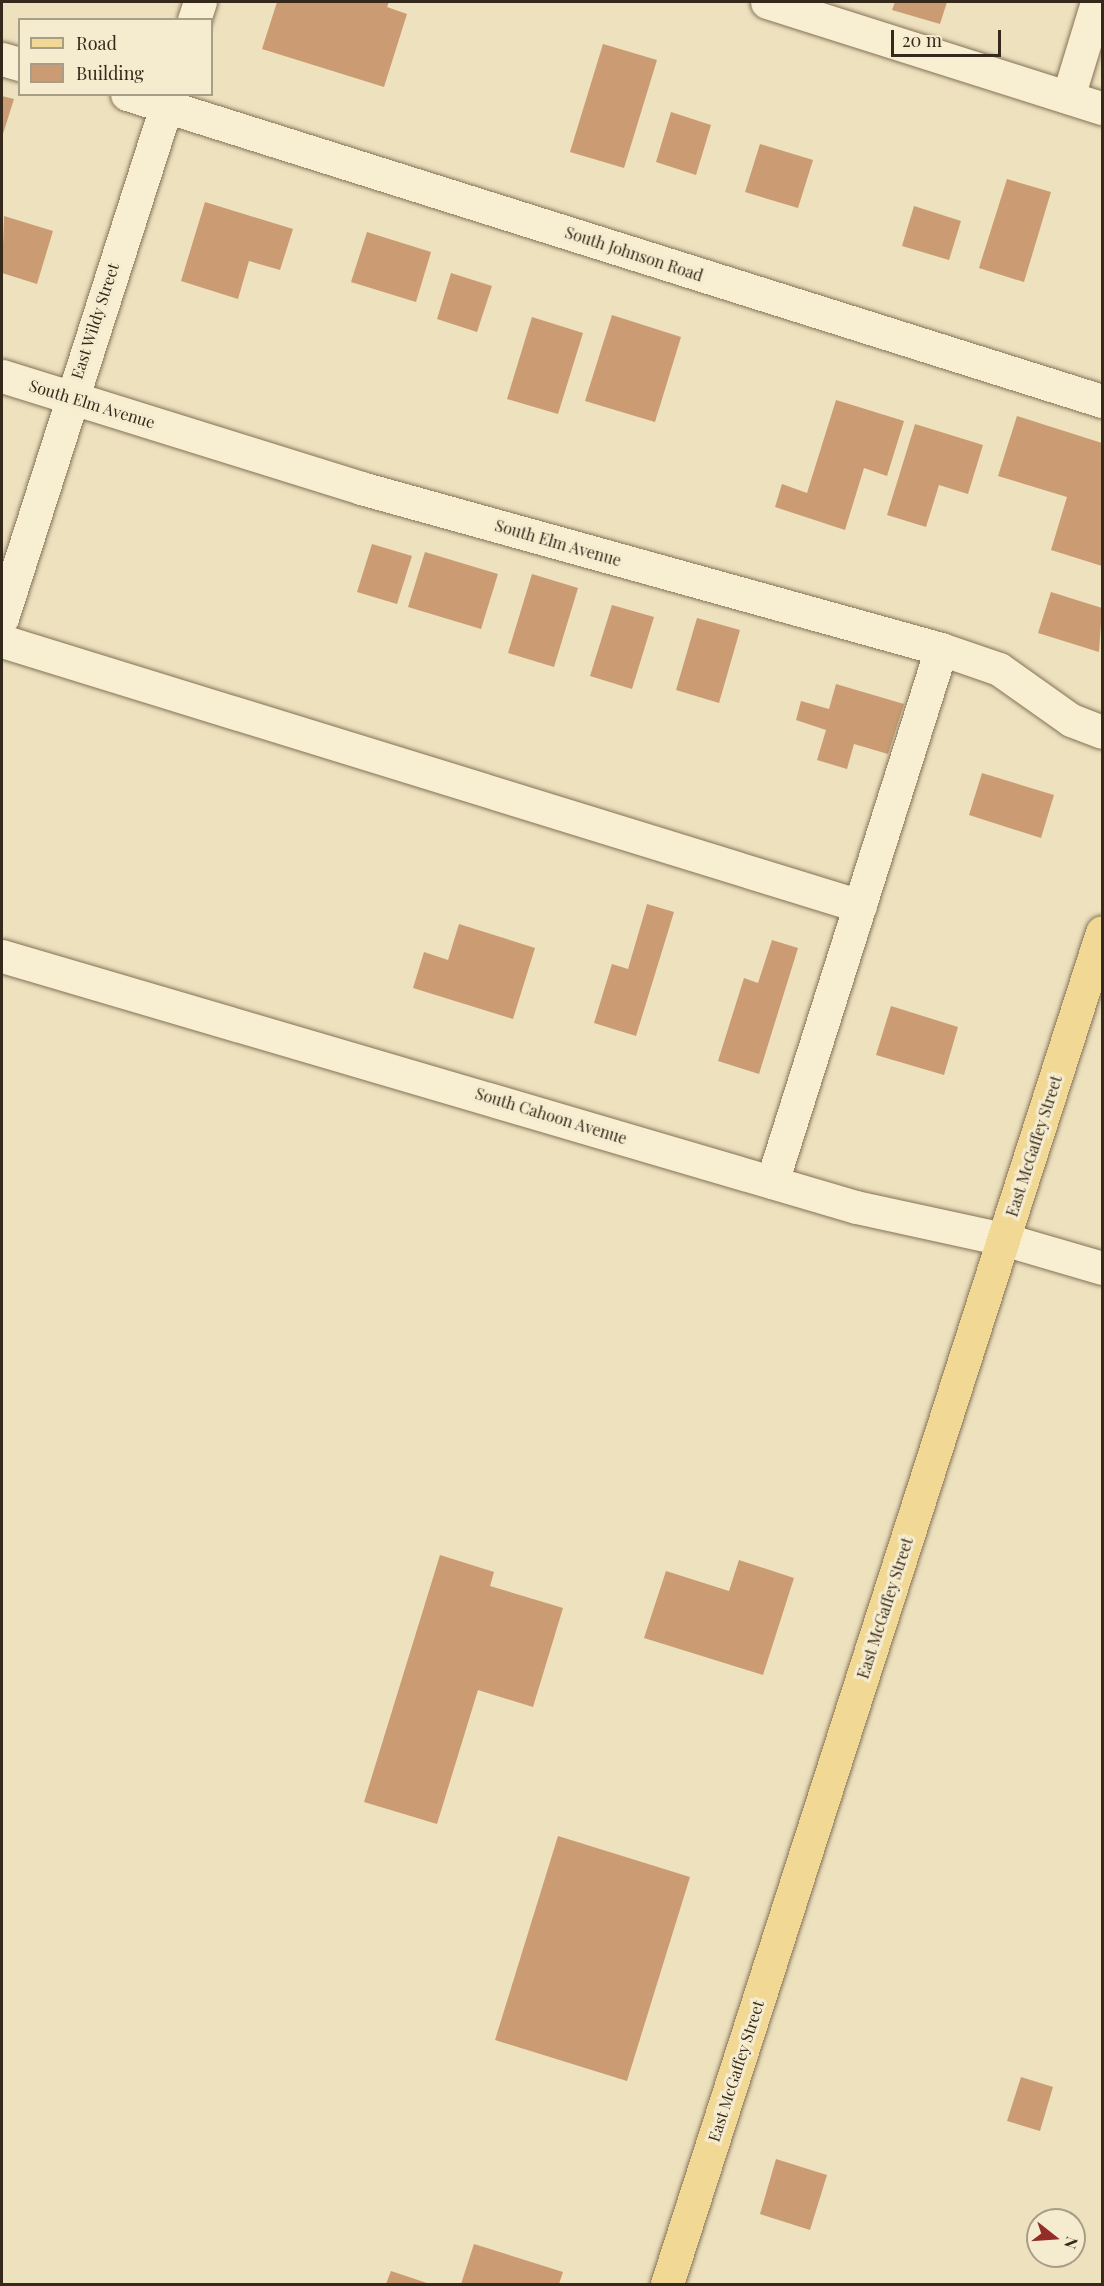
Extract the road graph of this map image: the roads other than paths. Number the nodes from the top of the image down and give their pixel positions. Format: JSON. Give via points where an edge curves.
{"nodes":[{"id":1,"x":200,"y":2,"type":"edge"},
{"id":2,"x":1097,"y":2,"type":"edge"},
{"id":3,"x":785,"y":4,"type":"edge"},
{"id":4,"x":195,"y":18,"type":"edge"},
{"id":5,"x":2,"y":59,"type":"edge"},
{"id":6,"x":18,"y":63,"type":"edge"},
{"id":7,"x":141,"y":96,"type":"edge"},
{"id":8,"x":1068,"y":97,"type":"junction"},
{"id":9,"x":168,"y":100,"type":"edge"},
{"id":10,"x":1102,"y":108,"type":"edge"},
{"id":11,"x":2,"y":376,"type":"edge"},
{"id":12,"x":70,"y":397,"type":"junction"},
{"id":13,"x":1102,"y":401,"type":"edge"},
{"id":14,"x":2,"y":618,"type":"edge"},
{"id":15,"x":2,"y":641,"type":"edge"},
{"id":16,"x":941,"y":649,"type":"junction"},
{"id":17,"x":1102,"y":732,"type":"edge"},
{"id":18,"x":860,"y":906,"type":"junction"},
{"id":19,"x":1102,"y":932,"type":"edge"},
{"id":20,"x":2,"y":956,"type":"edge"},
{"id":21,"x":772,"y":1182,"type":"junction"},
{"id":22,"x":1003,"y":1239,"type":"junction"},
{"id":23,"x":1102,"y":1269,"type":"edge"},
{"id":24,"x":667,"y":2284,"type":"edge"}],
"edges":[{"from":1,"to":4,"type":"street"},
{"from":2,"to":8,"type":"street"},
{"from":3,"to":8,"type":"street"},
{"from":5,"to":6,"type":"street"},
{"from":7,"to":9,"type":"street","name":"South Johnson Road"},
{"from":8,"to":10,"type":"street"},
{"from":9,"to":12,"type":"street","name":"East Wildy Street"},
{"from":9,"to":13,"type":"street","name":"South Johnson Road"},
{"from":11,"to":12,"type":"street","name":"South Elm Avenue"},
{"from":12,"to":14,"type":"street","name":"East Wildy Street"},
{"from":12,"to":16,"type":"street","name":"South Elm Avenue","via":[[361,488]]},
{"from":15,"to":18,"type":"street"},
{"from":16,"to":17,"type":"street","name":"South Elm Avenue","via":[[999,669],[1071,720]]},
{"from":16,"to":18,"type":"street"},
{"from":18,"to":21,"type":"street"},
{"from":19,"to":22,"type":"main road","name":"East McGaffey Street"},
{"from":20,"to":21,"type":"street","name":"South Cahoon Avenue"},
{"from":21,"to":22,"type":"street","name":"South Cahoon Avenue","via":[[856,1208]]},
{"from":22,"to":23,"type":"street","name":"South Cahoon Avenue"},
{"from":22,"to":24,"type":"main road","name":"East McGaffey Street"}]}
